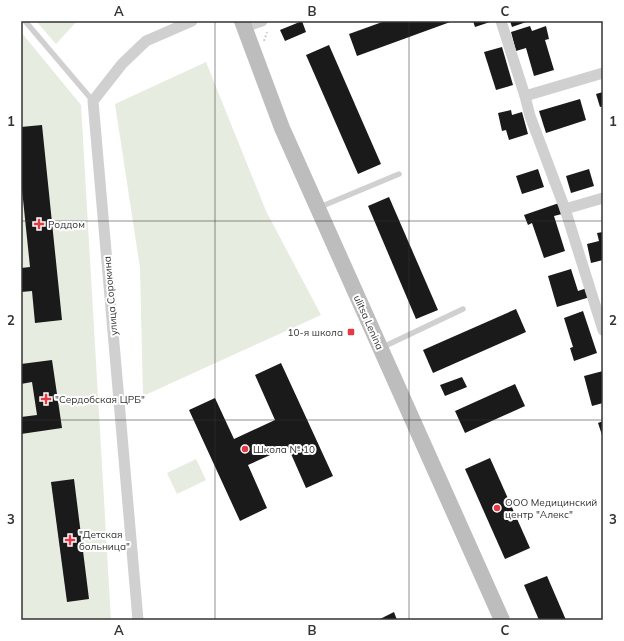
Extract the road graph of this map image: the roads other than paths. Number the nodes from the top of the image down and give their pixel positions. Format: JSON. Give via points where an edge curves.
{"nodes":[{"id":1,"x":25,"y":21,"type":"edge"},
{"id":2,"x":192,"y":21,"type":"edge"},
{"id":3,"x":262,"y":21,"type":"edge"},
{"id":4,"x":501,"y":21,"type":"edge"},
{"id":5,"x":243,"y":24,"type":"edge"},
{"id":6,"x":603,"y":73,"type":"edge"},
{"id":7,"x":526,"y":96,"type":"junction"},
{"id":8,"x":93,"y":100,"type":"junction"},
{"id":9,"x":399,"y":174,"type":"dead end"},
{"id":10,"x":603,"y":198,"type":"edge"},
{"id":11,"x":318,"y":208,"type":"junction"},
{"id":12,"x":565,"y":209,"type":"junction"},
{"id":13,"x":463,"y":308,"type":"dead end"},
{"id":14,"x":603,"y":330,"type":"edge"},
{"id":15,"x":380,"y":348,"type":"junction"},
{"id":16,"x":138,"y":620,"type":"edge"},
{"id":17,"x":502,"y":620,"type":"edge"}],
"edges":[{"from":1,"to":8,"type":"lane"},
{"from":2,"to":8,"type":"street","via":[[146,41],[122,64]]},
{"from":3,"to":5,"type":"street"},
{"from":4,"to":7,"type":"street"},
{"from":5,"to":11,"type":"main road","name":"ulitsa Lenina","via":[[282,128]]},
{"from":6,"to":7,"type":"street"},
{"from":7,"to":12,"type":"street","via":[[530,116]]},
{"from":8,"to":16,"type":"street","name":"улица Сорокина"},
{"from":9,"to":11,"type":"lane"},
{"from":10,"to":12,"type":"street"},
{"from":11,"to":15,"type":"main road","name":"ulitsa Lenina"},
{"from":12,"to":14,"type":"street"},
{"from":13,"to":15,"type":"lane"},
{"from":15,"to":17,"type":"main road","name":"ulitsa Lenina"}]}
